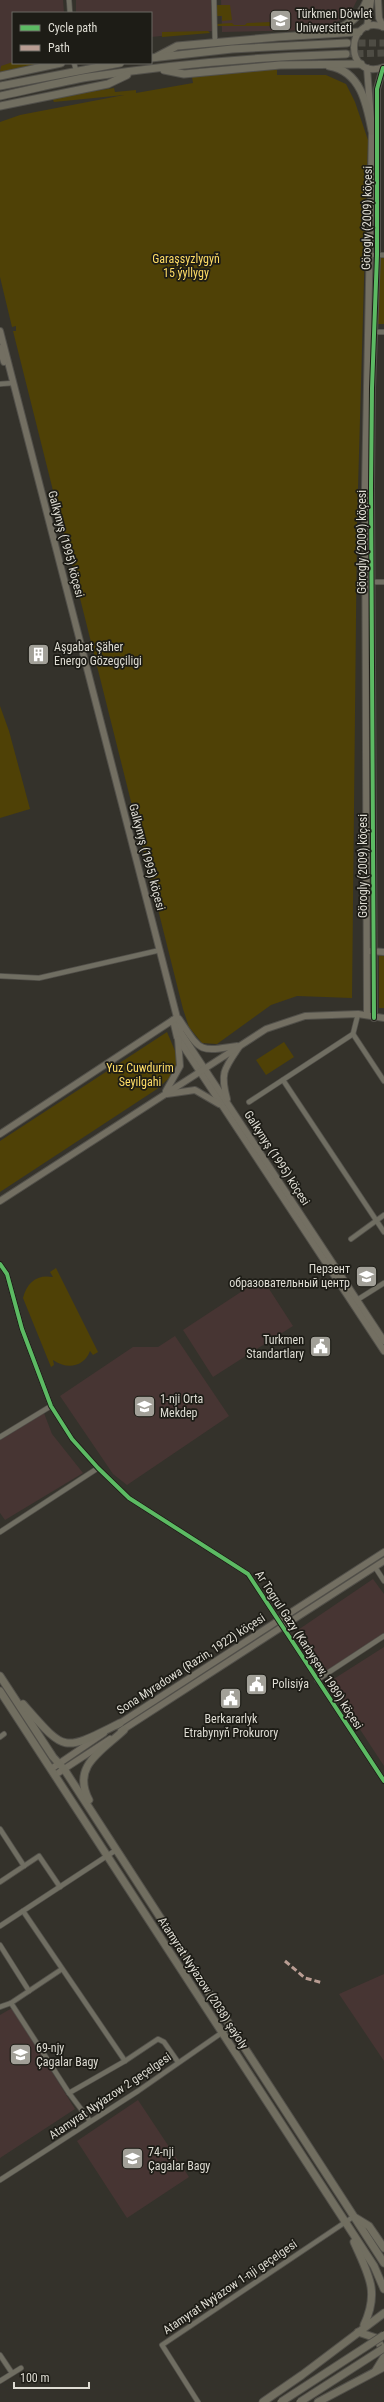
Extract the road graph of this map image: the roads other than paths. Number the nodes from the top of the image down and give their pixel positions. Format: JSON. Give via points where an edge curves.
{"nodes":[{"id":1,"x":69,"y":0,"type":"edge"},
{"id":2,"x":214,"y":0,"type":"edge"},
{"id":3,"x":367,"y":0,"type":"edge"},
{"id":4,"x":371,"y":0,"type":"edge"},
{"id":5,"x":378,"y":0,"type":"edge"},
{"id":6,"x":70,"y":12,"type":"edge"},
{"id":7,"x":367,"y":27,"type":"junction"},
{"id":8,"x":384,"y":27,"type":"edge"},
{"id":9,"x":359,"y":32,"type":"junction"},
{"id":10,"x":322,"y":35,"type":"junction"},
{"id":11,"x":215,"y":42,"type":"junction"},
{"id":12,"x":347,"y":43,"type":"tunnel mouth"},
{"id":13,"x":346,"y":54,"type":"tunnel mouth"},
{"id":14,"x":154,"y":58,"type":"edge"},
{"id":15,"x":56,"y":64,"type":"edge"},
{"id":16,"x":105,"y":64,"type":"edge"},
{"id":17,"x":319,"y":64,"type":"junction"},
{"id":18,"x":75,"y":66,"type":"edge"},
{"id":19,"x":364,"y":66,"type":"junction"},
{"id":20,"x":158,"y":68,"type":"junction"},
{"id":21,"x":384,"y":68,"type":"edge"},
{"id":22,"x":135,"y":71,"type":"junction"},
{"id":23,"x":0,"y":76,"type":"edge"},
{"id":24,"x":0,"y":86,"type":"edge"},
{"id":25,"x":0,"y":96,"type":"edge"},
{"id":26,"x":0,"y":106,"type":"edge"},
{"id":27,"x":372,"y":131,"type":"junction"},
{"id":28,"x":374,"y":255,"type":"junction"},
{"id":29,"x":384,"y":255,"type":"edge"},
{"id":30,"x":0,"y":331,"type":"edge"},
{"id":31,"x":371,"y":332,"type":"junction"},
{"id":32,"x":384,"y":332,"type":"edge"},
{"id":33,"x":0,"y":348,"type":"edge"},
{"id":34,"x":12,"y":383,"type":"junction"},
{"id":35,"x":0,"y":384,"type":"edge"},
{"id":36,"x":369,"y":582,"type":"junction"},
{"id":37,"x":384,"y":582,"type":"edge"},
{"id":38,"x":156,"y":951,"type":"junction"},
{"id":39,"x":370,"y":951,"type":"junction"},
{"id":40,"x":384,"y":952,"type":"edge"},
{"id":41,"x":0,"y":976,"type":"edge"},
{"id":42,"x":358,"y":1014,"type":"junction"},
{"id":43,"x":367,"y":1014,"type":"junction"},
{"id":44,"x":175,"y":1017,"type":"junction"},
{"id":45,"x":374,"y":1018,"type":"junction"},
{"id":46,"x":384,"y":1018,"type":"edge"},
{"id":47,"x":353,"y":1034,"type":"junction"},
{"id":48,"x":177,"y":1037,"type":"junction"},
{"id":49,"x":241,"y":1045,"type":"junction"},
{"id":50,"x":202,"y":1069,"type":"junction"},
{"id":51,"x":283,"y":1080,"type":"junction"},
{"id":52,"x":384,"y":1081,"type":"edge"},
{"id":53,"x":164,"y":1094,"type":"junction"},
{"id":54,"x":249,"y":1102,"type":"dead end"},
{"id":55,"x":227,"y":1108,"type":"junction"},
{"id":56,"x":0,"y":1134,"type":"edge"},
{"id":57,"x":0,"y":1201,"type":"edge"},
{"id":58,"x":384,"y":1215,"type":"edge"},
{"id":59,"x":376,"y":1221,"type":"junction"},
{"id":60,"x":384,"y":1232,"type":"edge"},
{"id":61,"x":351,"y":1239,"type":"dead end"},
{"id":62,"x":0,"y":1264,"type":"edge"},
{"id":63,"x":384,"y":1283,"type":"edge"},
{"id":64,"x":357,"y":1300,"type":"junction"},
{"id":65,"x":384,"y":1341,"type":"edge"},
{"id":66,"x":384,"y":1351,"type":"edge"},
{"id":67,"x":51,"y":1406,"type":"junction"},
{"id":68,"x":0,"y":1437,"type":"edge"},
{"id":69,"x":98,"y":1468,"type":"junction"},
{"id":70,"x":0,"y":1532,"type":"edge"},
{"id":71,"x":384,"y":1552,"type":"edge"},
{"id":72,"x":384,"y":1561,"type":"edge"},
{"id":73,"x":375,"y":1567,"type":"junction"},
{"id":74,"x":384,"y":1581,"type":"edge"},
{"id":75,"x":278,"y":1620,"type":"junction"},
{"id":76,"x":283,"y":1627,"type":"junction"},
{"id":77,"x":384,"y":1636,"type":"edge"},
{"id":78,"x":0,"y":1676,"type":"edge"},
{"id":79,"x":317,"y":1680,"type":"junction"},
{"id":80,"x":8,"y":1687,"type":"junction"},
{"id":81,"x":0,"y":1692,"type":"edge"},
{"id":82,"x":120,"y":1723,"type":"junction"},
{"id":83,"x":124,"y":1730,"type":"junction"},
{"id":84,"x":62,"y":1766,"type":"junction"},
{"id":85,"x":53,"y":1772,"type":"junction"},
{"id":86,"x":384,"y":1781,"type":"edge"},
{"id":87,"x":0,"y":1829,"type":"edge"},
{"id":88,"x":116,"y":1850,"type":"junction"},
{"id":89,"x":107,"y":1856,"type":"junction"},
{"id":90,"x":24,"y":1866,"type":"junction"},
{"id":91,"x":0,"y":1882,"type":"edge"},
{"id":92,"x":60,"y":1887,"type":"junction"},
{"id":93,"x":23,"y":1911,"type":"junction"},
{"id":94,"x":0,"y":1926,"type":"edge"},
{"id":95,"x":0,"y":1945,"type":"edge"},
{"id":96,"x":62,"y":1969,"type":"junction"},
{"id":97,"x":29,"y":1991,"type":"junction"},
{"id":98,"x":11,"y":2003,"type":"junction"},
{"id":99,"x":0,"y":2007,"type":"edge"},
{"id":100,"x":230,"y":2027,"type":"junction"},
{"id":101,"x":222,"y":2032,"type":"junction"},
{"id":102,"x":125,"y":2061,"type":"junction"},
{"id":103,"x":178,"y":2062,"type":"junction"},
{"id":104,"x":69,"y":2093,"type":"junction"},
{"id":105,"x":90,"y":2121,"type":"junction"},
{"id":106,"x":0,"y":2180,"type":"edge"},
{"id":107,"x":353,"y":2217,"type":"junction"},
{"id":108,"x":345,"y":2222,"type":"junction"},
{"id":109,"x":384,"y":2248,"type":"edge"},
{"id":110,"x":384,"y":2263,"type":"edge"},
{"id":111,"x":384,"y":2289,"type":"edge"},
{"id":112,"x":384,"y":2313,"type":"edge"},
{"id":113,"x":364,"y":2326,"type":"junction"},
{"id":114,"x":358,"y":2332,"type":"junction"},
{"id":115,"x":384,"y":2336,"type":"edge"},
{"id":116,"x":384,"y":2348,"type":"edge"},
{"id":117,"x":384,"y":2351,"type":"edge"},
{"id":118,"x":0,"y":2356,"type":"edge"},
{"id":119,"x":384,"y":2357,"type":"edge"},
{"id":120,"x":384,"y":2367,"type":"edge"},
{"id":121,"x":20,"y":2368,"type":"dead end"},
{"id":122,"x":376,"y":2371,"type":"junction"},
{"id":123,"x":12,"y":2373,"type":"junction"},
{"id":124,"x":0,"y":2381,"type":"edge"},
{"id":125,"x":198,"y":2402,"type":"edge"},
{"id":126,"x":263,"y":2402,"type":"edge"},
{"id":127,"x":281,"y":2402,"type":"edge"},
{"id":128,"x":300,"y":2402,"type":"edge"},
{"id":129,"x":318,"y":2402,"type":"edge"}],
"edges":[{"from":1,"to":6,"type":"street"},
{"from":2,"to":11,"type":"street"},
{"from":3,"to":10,"type":"main road","via":[[362,10],[350,22]]},
{"from":4,"to":7,"type":"main road"},
{"from":5,"to":8,"type":"main road","via":[[379,18]]},
{"from":7,"to":8,"type":"main road"},
{"from":7,"to":9,"type":"main road"},
{"from":9,"to":10,"type":"main road"},
{"from":9,"to":19,"type":"main road","name":"Görogly (2009) köçesi","via":[[353,47],[355,57]]},
{"from":10,"to":11,"type":"main road"},
{"from":11,"to":14,"type":"main road","via":[[177,46]]},
{"from":12,"to":14,"type":"main road","via":[[232,49]]},
{"from":13,"to":20,"type":"main road","via":[[268,57]]},
{"from":15,"to":23,"type":"main road"},
{"from":16,"to":18,"type":"main road"},
{"from":17,"to":19,"type":"main road"},
{"from":17,"to":20,"type":"main road","via":[[276,65],[184,74]]},
{"from":17,"to":27,"type":"main road","via":[[334,66],[359,86],[365,97]]},
{"from":18,"to":24,"type":"main road"},
{"from":19,"to":21,"type":"main road"},
{"from":19,"to":27,"type":"main road","name":"Görogly (2009) köçesi","via":[[370,89]]},
{"from":20,"to":22,"type":"main road"},
{"from":21,"to":28,"type":"main road","name":"Görogly (2009) köçesi","via":[[378,89]]},
{"from":22,"to":25,"type":"main road","via":[[79,79]]},
{"from":22,"to":26,"type":"main road","via":[[108,84]]},
{"from":27,"to":28,"type":"main road","name":"Görogly (2009) köçesi"},
{"from":28,"to":29,"type":"street"},
{"from":28,"to":31,"type":"main road","name":"Görogly (2009) köçesi"},
{"from":30,"to":34,"type":"main road","name":"Galkynyş (1995) köçesi"},
{"from":31,"to":32,"type":"street"},
{"from":31,"to":36,"type":"main road","name":"Görogly (2009) köçesi"},
{"from":33,"to":34,"type":"main road","name":"Galkynyş (1995) köçesi"},
{"from":34,"to":35,"type":"street"},
{"from":34,"to":38,"type":"main road","name":"Galkynyş (1995) köçesi"},
{"from":34,"to":44,"type":"main road","name":"Galkynyş (1995) köçesi"},
{"from":36,"to":37,"type":"street"},
{"from":36,"to":39,"type":"main road","name":"Görogly (2009) köçesi"},
{"from":38,"to":41,"type":"street","via":[[38,978]]},
{"from":38,"to":44,"type":"main road","name":"Galkynyş (1995) köçesi"},
{"from":39,"to":40,"type":"main road"},
{"from":39,"to":43,"type":"main road","name":"Görogly (2009) köçesi"},
{"from":39,"to":45,"type":"main road","name":"Görogly (2009) köçesi"},
{"from":42,"to":43,"type":"main road"},
{"from":42,"to":47,"type":"street"},
{"from":42,"to":49,"type":"main road","via":[[297,1018],[266,1029]]},
{"from":43,"to":45,"type":"main road"},
{"from":44,"to":48,"type":"main road","name":"Galkynyş (1995) köçesi"},
{"from":44,"to":49,"type":"main road","via":[[202,1048],[210,1050]]},
{"from":44,"to":50,"type":"main road","name":"Galkynyş (1995) köçesi"},
{"from":44,"to":56,"type":"main road"},
{"from":45,"to":46,"type":"main road"},
{"from":47,"to":51,"type":"street"},
{"from":47,"to":52,"type":"street"},
{"from":48,"to":50,"type":"main road","name":"Galkynyş (1995) köçesi"},
{"from":48,"to":53,"type":"main road","via":[[180,1066]]},
{"from":49,"to":50,"type":"main road"},
{"from":49,"to":55,"type":"main road","via":[[223,1073],[222,1082]]},
{"from":50,"to":53,"type":"main road"},
{"from":50,"to":55,"type":"main road","name":"Galkynyş (1995) köçesi"},
{"from":51,"to":54,"type":"street"},
{"from":51,"to":59,"type":"street"},
{"from":53,"to":55,"type":"main road","via":[[195,1090]]},
{"from":53,"to":57,"type":"main road"},
{"from":55,"to":64,"type":"main road","name":"Galkynyş (1995) köçesi"},
{"from":55,"to":66,"type":"main road","name":"Galkynyş (1995) köçesi"},
{"from":58,"to":59,"type":"street"},
{"from":59,"to":60,"type":"street"},
{"from":59,"to":61,"type":"street"},
{"from":62,"to":67,"type":"street","name":"Ar Togrul Gazy (Karbyşew, 1989) köçesi","via":[[7,1274],[22,1329]]},
{"from":63,"to":64,"type":"street"},
{"from":64,"to":65,"type":"main road","name":"Galkynyş (1995) köçesi"},
{"from":67,"to":68,"type":"street"},
{"from":67,"to":69,"type":"street","name":"Ar Togrul Gazy (Karbyşew, 1989) köçesi","via":[[72,1439]]},
{"from":69,"to":70,"type":"street"},
{"from":69,"to":75,"type":"street","name":"Ar Togrul Gazy (Karbyşew, 1989) köçesi","via":[[129,1498],[248,1574]]},
{"from":71,"to":75,"type":"main road","name":"Sona Myradowa (Razin, 1922) köçesi"},
{"from":72,"to":73,"type":"main road"},
{"from":73,"to":74,"type":"street"},
{"from":73,"to":76,"type":"main road"},
{"from":75,"to":76,"type":"street","name":"Ar Togrul Gazy (Karbyşew, 1989) köçesi"},
{"from":75,"to":82,"type":"main road","name":"Sona Myradowa (Razin, 1922) köçesi"},
{"from":76,"to":79,"type":"street","name":"Ar Togrul Gazy (Karbyşew, 1989) köçesi"},
{"from":76,"to":83,"type":"main road"},
{"from":77,"to":79,"type":"street"},
{"from":78,"to":80,"type":"main road","name":"Atamyrat Nyýazow (2038) şaýoly"},
{"from":79,"to":86,"type":"street","name":"Ar Togrul Gazy (Karbyşew, 1989) köçesi"},
{"from":80,"to":81,"type":"street"},
{"from":80,"to":82,"type":"main road","via":[[52,1738],[64,1744],[88,1739]]},
{"from":80,"to":84,"type":"main road","name":"Atamyrat Nyýazow (2038) şaýoly","via":[[53,1757]]},
{"from":81,"to":85,"type":"main road","name":"Atamyrat Nyýazow (2038) şaýoly"},
{"from":82,"to":84,"type":"main road","name":"Sona Myradowa (Razin, 1922) köçesi"},
{"from":83,"to":84,"type":"main road"},
{"from":83,"to":88,"type":"main road","via":[[92,1758],[84,1774],[84,1790]]},
{"from":84,"to":85,"type":"main road","name":"Sona Myradowa (Razin, 1922) köçesi"},
{"from":84,"to":88,"type":"main road","name":"Atamyrat Nyýazow (2038) şaýoly"},
{"from":85,"to":89,"type":"main road","name":"Atamyrat Nyýazow (2038) şaýoly"},
{"from":87,"to":90,"type":"street"},
{"from":88,"to":89,"type":"street"},
{"from":88,"to":100,"type":"main road","name":"Atamyrat Nyýazow (2038) şaýoly"},
{"from":89,"to":92,"type":"street"},
{"from":89,"to":101,"type":"main road","name":"Atamyrat Nyýazow (2038) şaýoly"},
{"from":90,"to":91,"type":"street"},
{"from":90,"to":92,"type":"street","via":[[39,1856]]},
{"from":92,"to":93,"type":"street"},
{"from":93,"to":94,"type":"street"},
{"from":93,"to":96,"type":"street"},
{"from":95,"to":97,"type":"street"},
{"from":96,"to":97,"type":"street"},
{"from":96,"to":102,"type":"street"},
{"from":97,"to":98,"type":"street"},
{"from":98,"to":99,"type":"street"},
{"from":98,"to":104,"type":"street"},
{"from":100,"to":101,"type":"street","name":"Atamyrat Nyýazow 2 geçelgesi"},
{"from":100,"to":107,"type":"main road","name":"Atamyrat Nyýazow (2038) şaýoly"},
{"from":101,"to":103,"type":"street","name":"Atamyrat Nyýazow 2 geçelgesi"},
{"from":101,"to":108,"type":"main road","name":"Atamyrat Nyýazow (2038) şaýoly"},
{"from":102,"to":103,"type":"street","via":[[158,2039],[164,2042]]},
{"from":102,"to":104,"type":"street"},
{"from":103,"to":105,"type":"street","name":"Atamyrat Nyýazow 2 geçelgesi"},
{"from":104,"to":105,"type":"street"},
{"from":105,"to":106,"type":"street","name":"Atamyrat Nyýazow 2 geçelgesi"},
{"from":107,"to":108,"type":"street"},
{"from":107,"to":109,"type":"main road","via":[[369,2226]]},
{"from":107,"to":110,"type":"main road","name":"Atamyrat Nyýazow (2038) şaýoly"},
{"from":108,"to":111,"type":"main road","name":"Atamyrat Nyýazow (2038) şaýoly","via":[[374,2266]]},
{"from":108,"to":113,"type":"main road","via":[[372,2285],[373,2300]]},
{"from":108,"to":125,"type":"street","name":"Atamyrat Nyýazow 1-nji geçelgesi","via":[[162,2345]]},
{"from":112,"to":113,"type":"main road"},
{"from":113,"to":114,"type":"main road"},
{"from":114,"to":117,"type":"main road","via":[[376,2338]]},
{"from":114,"to":126,"type":"main road"},
{"from":115,"to":127,"type":"main road","bridge":true},
{"from":116,"to":128,"type":"main road","bridge":true},
{"from":118,"to":123,"type":"street"},
{"from":119,"to":122,"type":"main road"},
{"from":120,"to":122,"type":"main road"},
{"from":121,"to":123,"type":"street"},
{"from":122,"to":129,"type":"main road"},
{"from":123,"to":124,"type":"street"}]}
